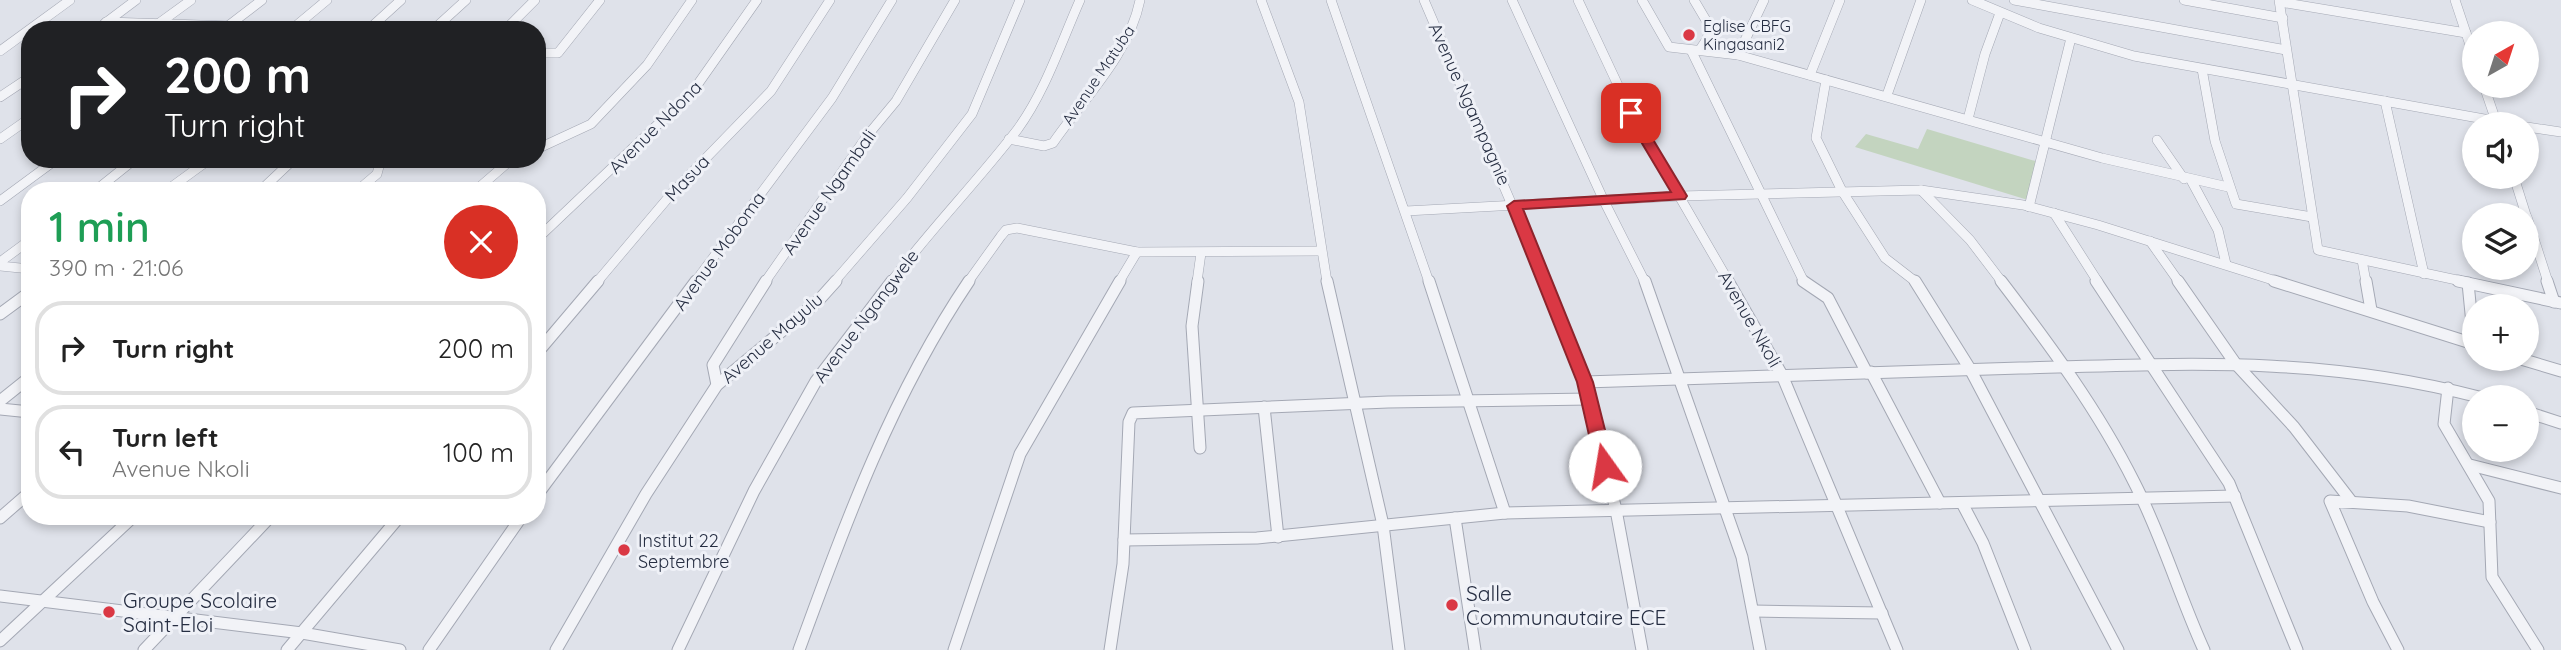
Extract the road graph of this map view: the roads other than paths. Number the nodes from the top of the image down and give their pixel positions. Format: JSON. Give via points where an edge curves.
{"nodes":[{"id":1,"x":70,"y":0,"type":"edge"},
{"id":2,"x":136,"y":0,"type":"edge"},
{"id":3,"x":191,"y":0,"type":"edge"},
{"id":4,"x":262,"y":0,"type":"edge"},
{"id":5,"x":327,"y":0,"type":"edge"},
{"id":6,"x":401,"y":0,"type":"edge"},
{"id":7,"x":466,"y":0,"type":"edge"},
{"id":8,"x":535,"y":0,"type":"edge"},
{"id":9,"x":600,"y":0,"type":"edge"},
{"id":10,"x":692,"y":0,"type":"edge"},
{"id":11,"x":757,"y":0,"type":"edge"},
{"id":12,"x":830,"y":0,"type":"edge"},
{"id":13,"x":892,"y":0,"type":"edge"},
{"id":14,"x":955,"y":0,"type":"edge"},
{"id":15,"x":1020,"y":0,"type":"edge"},
{"id":16,"x":1080,"y":0,"type":"edge"},
{"id":17,"x":1140,"y":0,"type":"edge"},
{"id":18,"x":1261,"y":0,"type":"edge"},
{"id":19,"x":1331,"y":0,"type":"edge"},
{"id":20,"x":1424,"y":0,"type":"edge"},
{"id":21,"x":1512,"y":0,"type":"edge"},
{"id":22,"x":1578,"y":0,"type":"edge"},
{"id":23,"x":1642,"y":0,"type":"edge"},
{"id":24,"x":1694,"y":0,"type":"edge"},
{"id":25,"x":1764,"y":0,"type":"edge"},
{"id":26,"x":1840,"y":0,"type":"edge"},
{"id":27,"x":1922,"y":0,"type":"edge"},
{"id":28,"x":1972,"y":0,"type":"edge"},
{"id":29,"x":2014,"y":0,"type":"edge"},
{"id":30,"x":2184,"y":0,"type":"edge"},
{"id":31,"x":2455,"y":0,"type":"edge"},
{"id":32,"x":2280,"y":1,"type":"edge"},
{"id":33,"x":2000,"y":13,"type":"junction"},
{"id":34,"x":2283,"y":18,"type":"junction"},
{"id":35,"x":41,"y":21,"type":"edge"},
{"id":36,"x":107,"y":21,"type":"edge"},
{"id":37,"x":163,"y":21,"type":"edge"},
{"id":38,"x":235,"y":21,"type":"edge"},
{"id":39,"x":302,"y":21,"type":"edge"},
{"id":40,"x":378,"y":21,"type":"edge"},
{"id":41,"x":443,"y":21,"type":"edge"},
{"id":42,"x":514,"y":21,"type":"edge"},
{"id":43,"x":2462,"y":21,"type":"edge"},
{"id":44,"x":2462,"y":32,"type":"edge"},
{"id":45,"x":21,"y":36,"type":"edge"},
{"id":46,"x":2071,"y":38,"type":"junction"},
{"id":47,"x":1696,"y":49,"type":"junction"},
{"id":48,"x":2286,"y":50,"type":"junction"},
{"id":49,"x":0,"y":51,"type":"edge"},
{"id":50,"x":546,"y":52,"type":"edge"},
{"id":51,"x":1738,"y":55,"type":"junction"},
{"id":52,"x":2203,"y":69,"type":"junction"},
{"id":53,"x":1810,"y":75,"type":"junction"},
{"id":54,"x":1826,"y":79,"type":"junction"},
{"id":55,"x":21,"y":83,"type":"edge"},
{"id":56,"x":2291,"y":84,"type":"junction"},
{"id":57,"x":1887,"y":95,"type":"junction"},
{"id":58,"x":0,"y":97,"type":"edge"},
{"id":59,"x":2385,"y":101,"type":"junction"},
{"id":60,"x":2462,"y":116,"type":"edge"},
{"id":61,"x":1968,"y":119,"type":"junction"},
{"id":62,"x":21,"y":124,"type":"edge"},
{"id":63,"x":2539,"y":129,"type":"edge"},
{"id":64,"x":2561,"y":132,"type":"edge"},
{"id":65,"x":0,"y":139,"type":"edge"},
{"id":66,"x":1009,"y":139,"type":"junction"},
{"id":67,"x":2157,"y":140,"type":"dead end"},
{"id":68,"x":2045,"y":141,"type":"junction"},
{"id":69,"x":546,"y":145,"type":"edge"},
{"id":70,"x":45,"y":168,"type":"edge"},
{"id":71,"x":124,"y":168,"type":"edge"},
{"id":72,"x":198,"y":168,"type":"edge"},
{"id":73,"x":284,"y":168,"type":"edge"},
{"id":74,"x":379,"y":168,"type":"edge"},
{"id":75,"x":502,"y":168,"type":"edge"},
{"id":76,"x":2188,"y":179,"type":"junction"},
{"id":77,"x":26,"y":182,"type":"edge"},
{"id":78,"x":107,"y":182,"type":"edge"},
{"id":79,"x":178,"y":182,"type":"edge"},
{"id":80,"x":270,"y":182,"type":"edge"},
{"id":81,"x":368,"y":182,"type":"edge"},
{"id":82,"x":485,"y":182,"type":"edge"},
{"id":83,"x":21,"y":186,"type":"edge"},
{"id":84,"x":2228,"y":187,"type":"junction"},
{"id":85,"x":1921,"y":190,"type":"junction"},
{"id":86,"x":1842,"y":191,"type":"junction"},
{"id":87,"x":1680,"y":196,"type":"junction"},
{"id":88,"x":1760,"y":196,"type":"junction"},
{"id":89,"x":0,"y":201,"type":"edge"},
{"id":90,"x":1604,"y":201,"type":"junction"},
{"id":91,"x":1514,"y":206,"type":"junction"},
{"id":92,"x":2029,"y":206,"type":"junction"},
{"id":93,"x":1406,"y":211,"type":"junction"},
{"id":94,"x":2054,"y":213,"type":"junction"},
{"id":95,"x":2312,"y":217,"type":"junction"},
{"id":96,"x":546,"y":230,"type":"edge"},
{"id":97,"x":2150,"y":241,"type":"junction"},
{"id":98,"x":21,"y":247,"type":"edge"},
{"id":99,"x":2539,"y":250,"type":"edge"},
{"id":100,"x":1320,"y":251,"type":"junction"},
{"id":101,"x":1137,"y":252,"type":"junction"},
{"id":102,"x":1201,"y":253,"type":"junction"},
{"id":103,"x":2362,"y":260,"type":"junction"},
{"id":104,"x":0,"y":264,"type":"edge"},
{"id":105,"x":2227,"y":264,"type":"junction"},
{"id":106,"x":21,"y":268,"type":"edge"},
{"id":107,"x":2424,"y":274,"type":"junction"},
{"id":108,"x":2468,"y":283,"type":"junction"},
{"id":109,"x":2469,"y":294,"type":"edge"},
{"id":110,"x":21,"y":299,"type":"edge"},
{"id":111,"x":2558,"y":303,"type":"edge"},
{"id":112,"x":2371,"y":310,"type":"junction"},
{"id":113,"x":0,"y":314,"type":"edge"},
{"id":114,"x":2462,"y":340,"type":"edge"},
{"id":115,"x":546,"y":342,"type":"edge"},
{"id":116,"x":2235,"y":363,"type":"junction"},
{"id":117,"x":2149,"y":364,"type":"junction"},
{"id":118,"x":2539,"y":364,"type":"edge"},
{"id":119,"x":2060,"y":367,"type":"junction"},
{"id":120,"x":1970,"y":369,"type":"junction"},
{"id":121,"x":2561,"y":371,"type":"edge"},
{"id":122,"x":1869,"y":373,"type":"junction"},
{"id":123,"x":1782,"y":375,"type":"junction"},
{"id":124,"x":1680,"y":378,"type":"junction"},
{"id":125,"x":1585,"y":382,"type":"junction"},
{"id":126,"x":21,"y":384,"type":"edge"},
{"id":127,"x":717,"y":385,"type":"junction"},
{"id":128,"x":2448,"y":388,"type":"junction"},
{"id":129,"x":2462,"y":392,"type":"edge"},
{"id":130,"x":1468,"y":399,"type":"junction"},
{"id":131,"x":1590,"y":399,"type":"junction"},
{"id":132,"x":0,"y":401,"type":"edge"},
{"id":133,"x":1353,"y":403,"type":"junction"},
{"id":134,"x":1264,"y":407,"type":"junction"},
{"id":135,"x":0,"y":409,"type":"edge"},
{"id":136,"x":1198,"y":409,"type":"junction"},
{"id":137,"x":21,"y":411,"type":"edge"},
{"id":138,"x":2539,"y":416,"type":"edge"},
{"id":139,"x":2561,"y":423,"type":"edge"},
{"id":140,"x":1200,"y":448,"type":"dead end"},
{"id":141,"x":2470,"y":465,"type":"junction"},
{"id":142,"x":546,"y":483,"type":"edge"},
{"id":143,"x":2561,"y":488,"type":"edge"},
{"id":144,"x":2235,"y":496,"type":"junction"},
{"id":145,"x":2142,"y":497,"type":"junction"},
{"id":146,"x":2040,"y":499,"type":"junction"},
{"id":147,"x":21,"y":500,"type":"edge"},
{"id":148,"x":2351,"y":501,"type":"junction"},
{"id":149,"x":1838,"y":503,"type":"junction"},
{"id":150,"x":1940,"y":503,"type":"junction"},
{"id":151,"x":1962,"y":503,"type":"junction"},
{"id":152,"x":1726,"y":509,"type":"junction"},
{"id":153,"x":1616,"y":510,"type":"junction"},
{"id":154,"x":1505,"y":513,"type":"junction"},
{"id":155,"x":0,"y":517,"type":"edge"},
{"id":156,"x":1455,"y":518,"type":"junction"},
{"id":157,"x":2490,"y":522,"type":"junction"},
{"id":158,"x":124,"y":525,"type":"edge"},
{"id":159,"x":263,"y":525,"type":"edge"},
{"id":160,"x":392,"y":525,"type":"edge"},
{"id":161,"x":516,"y":525,"type":"edge"},
{"id":162,"x":1383,"y":525,"type":"junction"},
{"id":163,"x":1278,"y":537,"type":"junction"},
{"id":164,"x":1124,"y":540,"type":"junction"},
{"id":165,"x":0,"y":596,"type":"edge"},
{"id":166,"x":43,"y":600,"type":"junction"},
{"id":167,"x":1753,"y":611,"type":"junction"},
{"id":168,"x":1882,"y":613,"type":"junction"},
{"id":169,"x":175,"y":618,"type":"junction"},
{"id":170,"x":302,"y":633,"type":"junction"},
{"id":171,"x":0,"y":641,"type":"edge"},
{"id":172,"x":144,"y":650,"type":"edge"},
{"id":173,"x":287,"y":650,"type":"edge"},
{"id":174,"x":400,"y":650,"type":"edge"},
{"id":175,"x":429,"y":650,"type":"edge"},
{"id":176,"x":556,"y":650,"type":"edge"},
{"id":177,"x":678,"y":650,"type":"edge"},
{"id":178,"x":799,"y":650,"type":"edge"},
{"id":179,"x":954,"y":650,"type":"edge"},
{"id":180,"x":1110,"y":650,"type":"edge"},
{"id":181,"x":1399,"y":650,"type":"edge"},
{"id":182,"x":1475,"y":650,"type":"edge"},
{"id":183,"x":1642,"y":650,"type":"edge"},
{"id":184,"x":1760,"y":650,"type":"edge"},
{"id":185,"x":1897,"y":650,"type":"edge"},
{"id":186,"x":2025,"y":650,"type":"edge"},
{"id":187,"x":2118,"y":650,"type":"edge"},
{"id":188,"x":2204,"y":650,"type":"edge"},
{"id":189,"x":2297,"y":650,"type":"edge"},
{"id":190,"x":2398,"y":650,"type":"edge"},
{"id":191,"x":2538,"y":650,"type":"edge"}],
"edges":[{"from":1,"to":35,"type":"street"},
{"from":2,"to":36,"type":"street"},
{"from":3,"to":37,"type":"street"},
{"from":4,"to":38,"type":"street"},
{"from":5,"to":39,"type":"street"},
{"from":6,"to":40,"type":"street"},
{"from":7,"to":41,"type":"street"},
{"from":8,"to":42,"type":"street"},
{"from":9,"to":50,"type":"street","via":[[558,52]]},
{"from":10,"to":69,"type":"street","via":[[647,65],[592,124]]},
{"from":11,"to":96,"type":"street","name":"Avenue Ndona","via":[[693,91]]},
{"from":12,"to":115,"type":"street","name":"Masua","via":[[771,91],[673,192]]},
{"from":13,"to":142,"type":"street","name":"Avenue Moboma","via":[[832,97]]},
{"from":14,"to":127,"type":"street","name":"Avenue Ngambali","via":[[896,101],[768,277],[713,365]]},
{"from":15,"to":127,"type":"street","name":"Avenue Mayulu","via":[[975,108],[944,152],[818,300]]},
{"from":16,"to":66,"type":"street","name":"Avenue Ngangwele","via":[[1046,78]]},
{"from":17,"to":66,"type":"street","name":"Avenue Matuba","via":[[1129,34],[1048,146]]},
{"from":18,"to":100,"type":"street","via":[[1299,102]]},
{"from":19,"to":93,"type":"street"},
{"from":20,"to":91,"type":"street","name":"Avenue Ngampagnie"},
{"from":21,"to":90,"type":"street"},
{"from":22,"to":87,"type":"street","name":"Avenue Nkoli","via":[[1631,113]]},
{"from":23,"to":47,"type":"street","via":[[1666,44]]},
{"from":24,"to":47,"type":"street","via":[[1711,33]]},
{"from":25,"to":51,"type":"street"},
{"from":26,"to":53,"type":"street"},
{"from":27,"to":57,"type":"street"},
{"from":28,"to":33,"type":"street"},
{"from":29,"to":48,"type":"street"},
{"from":30,"to":34,"type":"street"},
{"from":31,"to":43,"type":"street"},
{"from":32,"to":34,"type":"street"},
{"from":32,"to":44,"type":"street"},
{"from":33,"to":46,"type":"street"},
{"from":33,"to":61,"type":"street"},
{"from":34,"to":48,"type":"street"},
{"from":45,"to":49,"type":"street"},
{"from":46,"to":52,"type":"street"},
{"from":46,"to":68,"type":"street"},
{"from":47,"to":51,"type":"street"},
{"from":47,"to":88,"type":"street"},
{"from":48,"to":56,"type":"street"},
{"from":51,"to":53,"type":"street"},
{"from":52,"to":56,"type":"street"},
{"from":52,"to":84,"type":"street"},
{"from":53,"to":54,"type":"street"},
{"from":54,"to":57,"type":"street"},
{"from":54,"to":86,"type":"street","via":[[1816,138]]},
{"from":55,"to":58,"type":"street"},
{"from":56,"to":59,"type":"street"},
{"from":56,"to":95,"type":"street"},
{"from":57,"to":61,"type":"street"},
{"from":59,"to":60,"type":"street"},
{"from":59,"to":107,"type":"street"},
{"from":61,"to":68,"type":"street"},
{"from":62,"to":65,"type":"street"},
{"from":63,"to":64,"type":"street"},
{"from":66,"to":177,"type":"street","name":"Avenue Ngangwele","via":[[927,234],[816,381],[754,491]]},
{"from":67,"to":76,"type":"street"},
{"from":68,"to":76,"type":"street"},
{"from":68,"to":92,"type":"street"},
{"from":70,"to":77,"type":"street"},
{"from":71,"to":78,"type":"street"},
{"from":72,"to":79,"type":"street"},
{"from":73,"to":80,"type":"street"},
{"from":74,"to":81,"type":"street"},
{"from":75,"to":82,"type":"street"},
{"from":76,"to":84,"type":"street"},
{"from":76,"to":105,"type":"street","via":[[2218,230]]},
{"from":83,"to":89,"type":"street"},
{"from":84,"to":95,"type":"street","via":[[2238,205]]},
{"from":85,"to":86,"type":"street"},
{"from":85,"to":92,"type":"street"},
{"from":85,"to":119,"type":"street","via":[[1976,247]]},
{"from":86,"to":88,"type":"street"},
{"from":86,"to":120,"type":"street","via":[[1885,258],[1913,278]]},
{"from":87,"to":88,"type":"street"},
{"from":87,"to":90,"type":"street"},
{"from":87,"to":123,"type":"street","name":"Avenue Nkoli"},
{"from":88,"to":122,"type":"street","via":[[1805,285],[1828,298]]},
{"from":90,"to":91,"type":"street"},
{"from":90,"to":124,"type":"street","via":[[1642,273]]},
{"from":91,"to":93,"type":"street"},
{"from":91,"to":125,"type":"street","name":"Avenue Ngampagnie"},
{"from":92,"to":94,"type":"street"},
{"from":93,"to":130,"type":"street"},
{"from":94,"to":97,"type":"street"},
{"from":94,"to":117,"type":"street"},
{"from":95,"to":103,"type":"street","via":[[2318,250]]},
{"from":97,"to":105,"type":"street"},
{"from":97,"to":116,"type":"street"},
{"from":98,"to":104,"type":"street"},
{"from":99,"to":111,"type":"street"},
{"from":100,"to":102,"type":"street"},
{"from":100,"to":133,"type":"street"},
{"from":101,"to":102,"type":"street"},
{"from":101,"to":178,"type":"street","via":[[1017,228],[1002,234],[911,373],[870,463]]},
{"from":101,"to":179,"type":"street","via":[[1020,454]]},
{"from":102,"to":136,"type":"street","via":[[1192,326]]},
{"from":103,"to":107,"type":"street"},
{"from":103,"to":112,"type":"street"},
{"from":104,"to":106,"type":"street"},
{"from":105,"to":112,"type":"street"},
{"from":107,"to":108,"type":"street"},
{"from":108,"to":109,"type":"street"},
{"from":108,"to":111,"type":"street"},
{"from":110,"to":113,"type":"street"},
{"from":112,"to":114,"type":"street"},
{"from":116,"to":117,"type":"street"},
{"from":116,"to":128,"type":"street","via":[[2348,368]]},
{"from":116,"to":148,"type":"street","via":[[2301,436]]},
{"from":117,"to":119,"type":"street"},
{"from":117,"to":144,"type":"street"},
{"from":118,"to":121,"type":"street"},
{"from":119,"to":120,"type":"street"},
{"from":119,"to":145,"type":"street"},
{"from":120,"to":122,"type":"street"},
{"from":120,"to":146,"type":"street"},
{"from":122,"to":123,"type":"street"},
{"from":122,"to":150,"type":"street"},
{"from":123,"to":124,"type":"street"},
{"from":123,"to":149,"type":"street","name":"Avenue Nkoli"},
{"from":124,"to":125,"type":"street"},
{"from":124,"to":152,"type":"street"},
{"from":125,"to":131,"type":"street","name":"Avenue Ngampagnie"},
{"from":126,"to":132,"type":"street"},
{"from":127,"to":176,"type":"street","name":"Avenue Mayulu","via":[[646,494]]},
{"from":128,"to":129,"type":"street"},
{"from":128,"to":141,"type":"street","via":[[2442,419]]},
{"from":130,"to":131,"type":"street"},
{"from":130,"to":133,"type":"street"},
{"from":130,"to":154,"type":"street"},
{"from":131,"to":153,"type":"street","name":"Avenue Ngampagnie"},
{"from":133,"to":134,"type":"street"},
{"from":133,"to":162,"type":"street"},
{"from":134,"to":136,"type":"street"},
{"from":134,"to":163,"type":"street"},
{"from":135,"to":137,"type":"street"},
{"from":136,"to":140,"type":"street"},
{"from":136,"to":164,"type":"street","via":[[1141,411],[1130,417]]},
{"from":138,"to":139,"type":"street"},
{"from":141,"to":143,"type":"street"},
{"from":141,"to":157,"type":"street","via":[[2489,501]]},
{"from":144,"to":145,"type":"street"},
{"from":144,"to":189,"type":"street"},
{"from":145,"to":146,"type":"street"},
{"from":145,"to":188,"type":"street"},
{"from":146,"to":151,"type":"street"},
{"from":146,"to":187,"type":"street"},
{"from":147,"to":155,"type":"street"},
{"from":148,"to":157,"type":"street","via":[[2408,506]]},
{"from":148,"to":190,"type":"street","via":[[2330,503]]},
{"from":149,"to":150,"type":"street"},
{"from":149,"to":152,"type":"street"},
{"from":149,"to":168,"type":"street","name":"Avenue Nkoli"},
{"from":150,"to":151,"type":"street"},
{"from":151,"to":186,"type":"street","via":[[1983,543]]},
{"from":152,"to":153,"type":"street"},
{"from":152,"to":167,"type":"street"},
{"from":153,"to":154,"type":"street"},
{"from":153,"to":183,"type":"street","name":"Avenue Ngampagnie"},
{"from":154,"to":156,"type":"street"},
{"from":156,"to":162,"type":"street"},
{"from":156,"to":182,"type":"street"},
{"from":157,"to":191,"type":"street","via":[[2492,577]]},
{"from":158,"to":166,"type":"street"},
{"from":159,"to":169,"type":"street"},
{"from":160,"to":170,"type":"street"},
{"from":161,"to":175,"type":"street"},
{"from":162,"to":163,"type":"street"},
{"from":162,"to":181,"type":"street"},
{"from":163,"to":164,"type":"street"},
{"from":164,"to":180,"type":"street"},
{"from":165,"to":166,"type":"street"},
{"from":166,"to":169,"type":"street"},
{"from":166,"to":171,"type":"street"},
{"from":167,"to":168,"type":"street"},
{"from":167,"to":184,"type":"street"},
{"from":168,"to":185,"type":"street","name":"Avenue Nkoli"},
{"from":169,"to":170,"type":"street"},
{"from":169,"to":172,"type":"street"},
{"from":170,"to":173,"type":"street"},
{"from":170,"to":174,"type":"street"}]}
